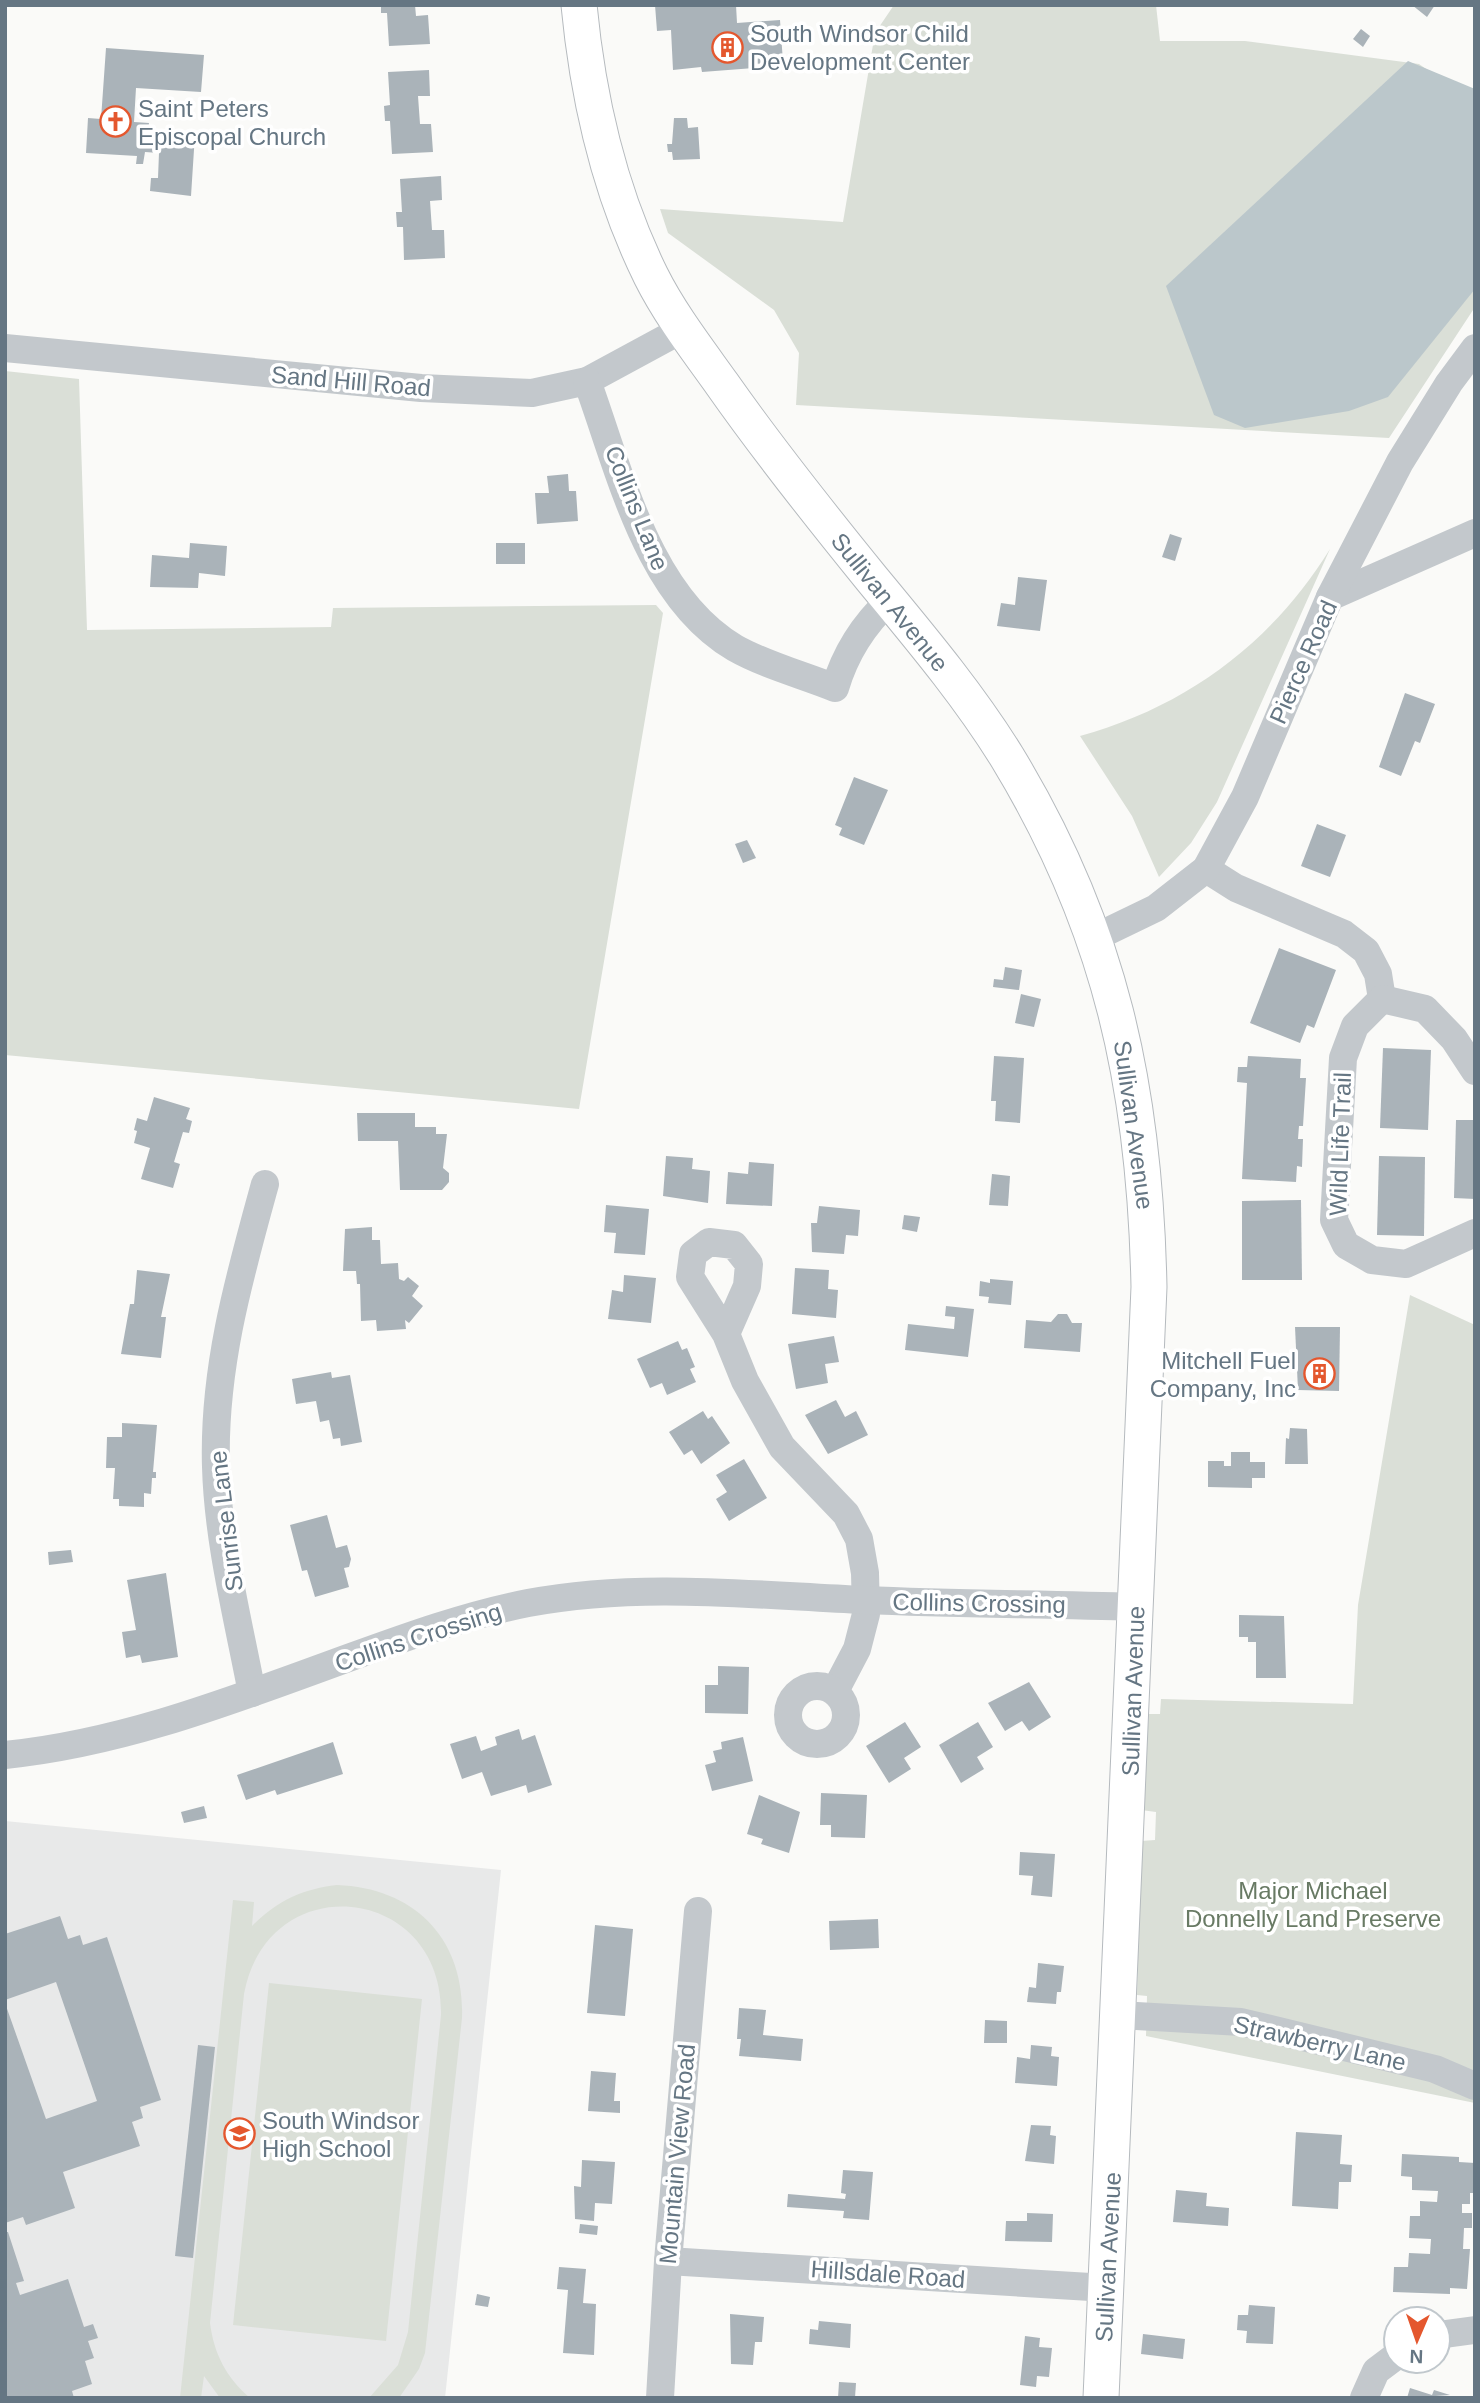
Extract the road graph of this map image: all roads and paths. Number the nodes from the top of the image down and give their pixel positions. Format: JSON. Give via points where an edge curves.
{"nodes":[{"id":1,"x":579,"y":5,"type":"edge"},
{"id":2,"x":683,"y":330,"type":"junction"},
{"id":3,"x":5,"y":348,"type":"edge"},
{"id":4,"x":1475,"y":348,"type":"edge"},
{"id":5,"x":587,"y":380,"type":"junction"},
{"id":6,"x":1475,"y":533,"type":"edge"},
{"id":7,"x":1331,"y":597,"type":"junction"},
{"id":8,"x":890,"y":600,"type":"junction"},
{"id":9,"x":1206,"y":869,"type":"junction"},
{"id":10,"x":1096,"y":937,"type":"junction"},
{"id":11,"x":1382,"y":999,"type":"junction"},
{"id":12,"x":1475,"y":1071,"type":"edge"},
{"id":13,"x":264,"y":1184,"type":"dead end"},
{"id":14,"x":1475,"y":1233,"type":"edge"},
{"id":15,"x":726,"y":1334,"type":"dead end"},
{"id":16,"x":866,"y":1600,"type":"junction"},
{"id":17,"x":1137,"y":1606,"type":"junction"},
{"id":18,"x":835,"y":1691,"type":"dead end"},
{"id":19,"x":252,"y":1693,"type":"junction"},
{"id":20,"x":5,"y":1755,"type":"edge"},
{"id":21,"x":698,"y":1911,"type":"dead end"},
{"id":22,"x":1119,"y":2015,"type":"junction"},
{"id":23,"x":1475,"y":2086,"type":"edge"},
{"id":24,"x":668,"y":2261,"type":"junction"},
{"id":25,"x":1107,"y":2288,"type":"junction"},
{"id":26,"x":1475,"y":2330,"type":"edge"},
{"id":27,"x":1452,"y":2333,"type":"edge"},
{"id":28,"x":1382,"y":2366,"type":"edge"},
{"id":29,"x":660,"y":2398,"type":"edge"},
{"id":30,"x":1101,"y":2398,"type":"edge"},
{"id":31,"x":1364,"y":2398,"type":"edge"}],
"edges":[{"from":1,"to":2,"type":"main road","name":"Sullivan Avenue","via":[[586,71],[618,198],[651,278]]},
{"from":2,"to":5,"type":"street","name":"Sand Hill Road"},
{"from":2,"to":8,"type":"main road","name":"Sullivan Avenue","via":[[768,450]]},
{"from":3,"to":5,"type":"street","name":"Sand Hill Road","via":[[504,393],[533,393]]},
{"from":4,"to":7,"type":"street","name":"Pierce Road","via":[[1400,462]]},
{"from":5,"to":8,"type":"street","name":"Collins Lane","via":[[662,573],[686,607],[735,648],[835,688],[869,619]]},
{"from":6,"to":7,"type":"street"},
{"from":7,"to":9,"type":"street","name":"Pierce Road","via":[[1245,797]]},
{"from":8,"to":10,"type":"main road","name":"Sullivan Avenue","via":[[1006,755],[1044,823]]},
{"from":9,"to":10,"type":"street","name":"Pierce Road","via":[[1156,908]]},
{"from":9,"to":11,"type":"street","via":[[1236,888],[1344,934],[1366,951],[1378,974]]},
{"from":10,"to":17,"type":"main road","name":"Sullivan Avenue","via":[[1125,1047],[1147,1216],[1149,1287]]},
{"from":11,"to":12,"type":"street","via":[[1425,1009],[1454,1039]]},
{"from":11,"to":14,"type":"street","name":"Wild Life Trail","via":[[1355,1026],[1343,1058],[1334,1220],[1346,1245],[1372,1260],[1406,1264]]},
{"from":13,"to":19,"type":"street","name":"Sunrise Lane","via":[[231,1307],[219,1381],[216,1467]]},
{"from":15,"to":16,"type":"street","via":[[745,1381],[782,1447],[846,1514],[859,1539]]},
{"from":16,"to":17,"type":"street","name":"Collins Crossing"},
{"from":16,"to":18,"type":"street","via":[[857,1649]]},
{"from":16,"to":19,"type":"street","name":"Collins Crossing","via":[[667,1589],[528,1603],[455,1620]]},
{"from":17,"to":22,"type":"main road","name":"Sullivan Avenue"},
{"from":19,"to":20,"type":"street","name":"Collins Crossing","via":[[131,1732],[50,1751]]},
{"from":21,"to":24,"type":"street","name":"Mountain View Road"},
{"from":22,"to":23,"type":"street","name":"Strawberry Lane","via":[[1241,2022],[1435,2069]]},
{"from":22,"to":25,"type":"main road","name":"Sullivan Avenue"},
{"from":24,"to":25,"type":"street","name":"Hillsdale Road"},
{"from":24,"to":29,"type":"street","name":"Mountain View Road"},
{"from":25,"to":30,"type":"main road","name":"Sullivan Avenue"},
{"from":26,"to":27,"type":"street"},
{"from":28,"to":31,"type":"street"}]}
